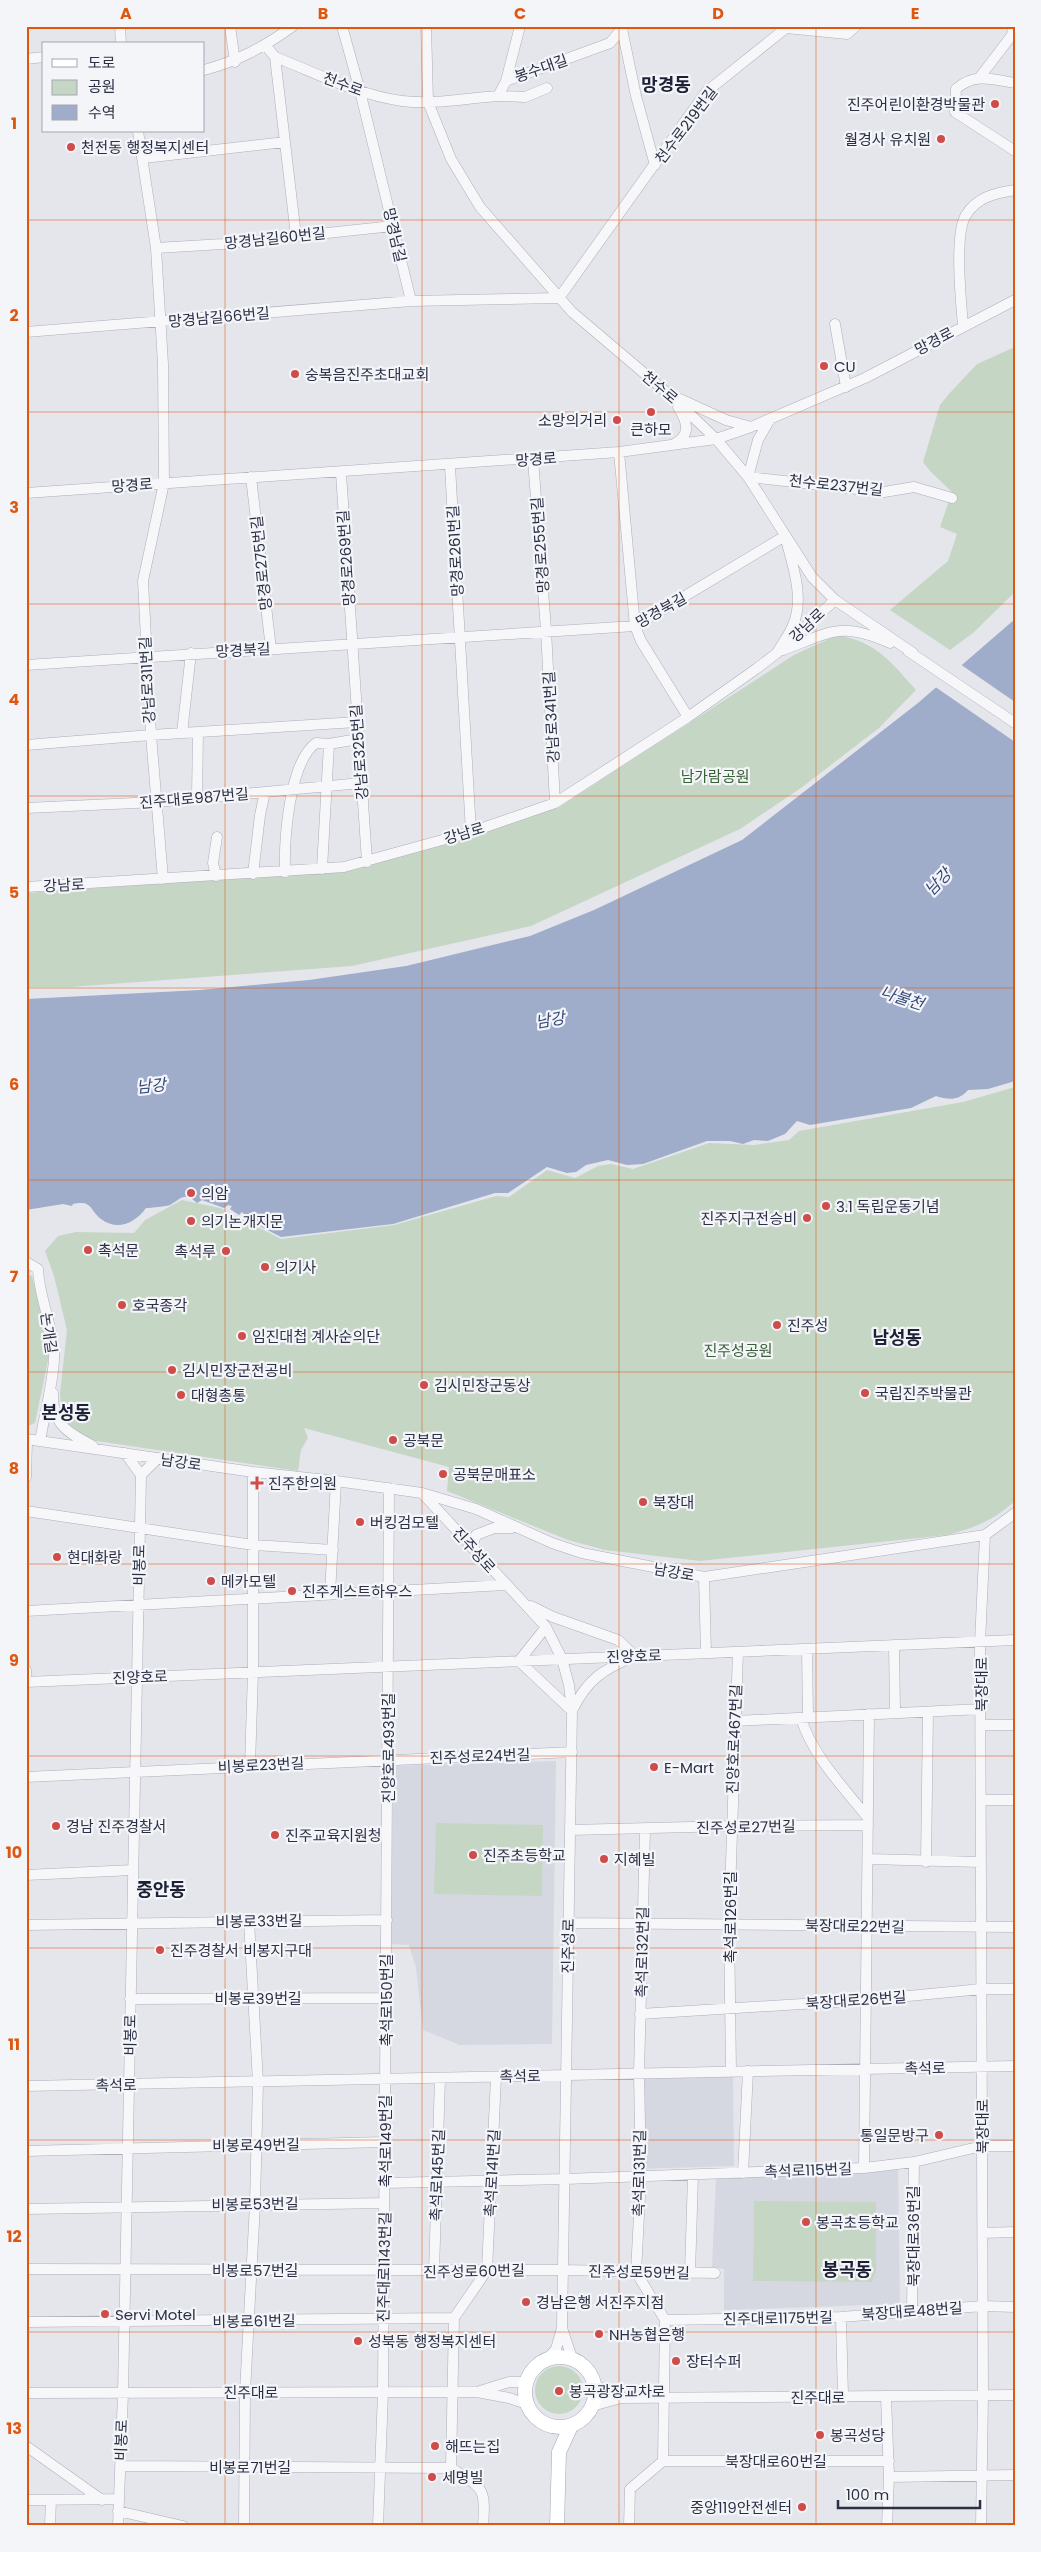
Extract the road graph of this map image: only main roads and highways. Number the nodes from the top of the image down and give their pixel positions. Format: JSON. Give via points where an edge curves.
{"nodes":[{"id":1,"x":550,"y":2426,"type":"junction"},
{"id":2,"x":571,"y":2426,"type":"junction"},
{"id":3,"x":559,"y":2452,"type":"junction"},
{"id":4,"x":557,"y":2526,"type":"edge"}],
"edges":[{"from":1,"to":2,"type":"main road"},
{"from":1,"to":2,"type":"main road","via":[[535,2417],[527,2404],[525,2382],[534,2368],[548,2358],[560,2356],[572,2358],[587,2369],[595,2385],[592,2406]]},
{"from":1,"to":3,"type":"main road"},
{"from":2,"to":3,"type":"main road"},
{"from":3,"to":4,"type":"main road"}]}
